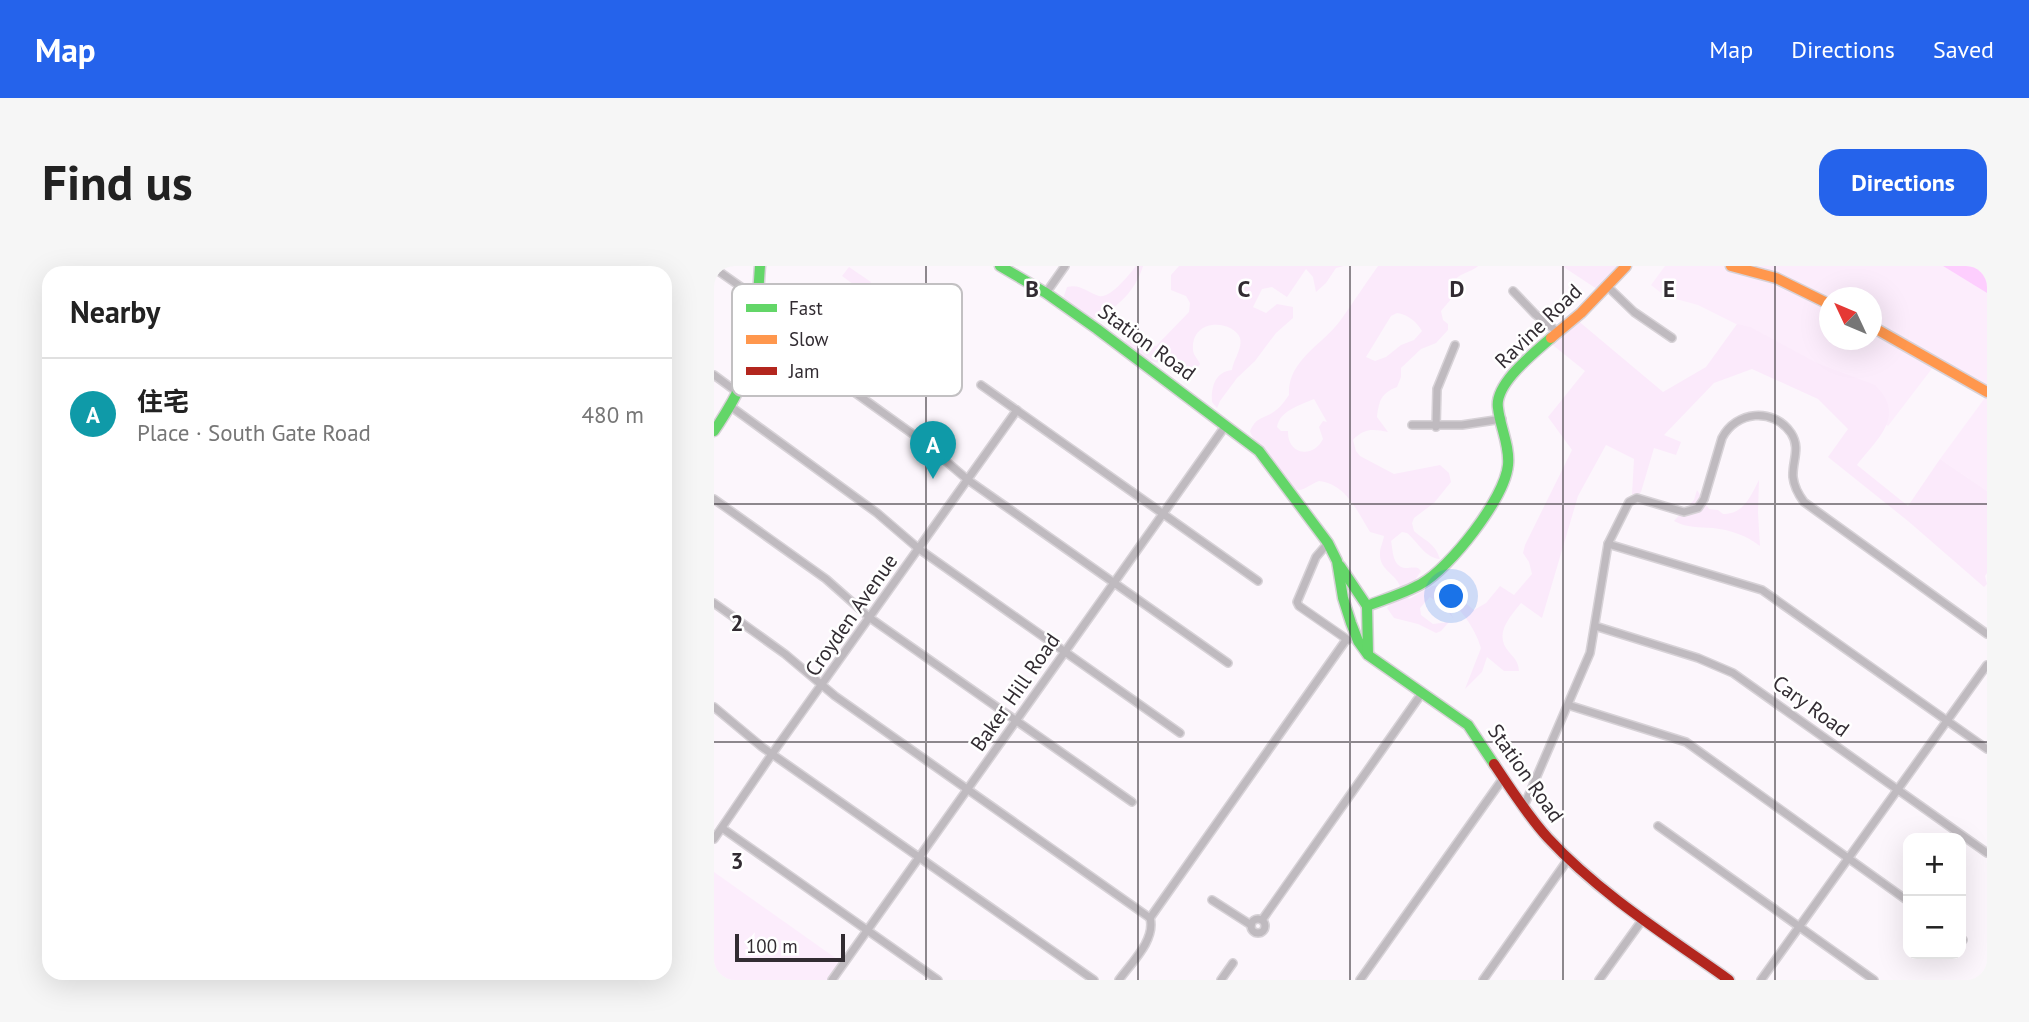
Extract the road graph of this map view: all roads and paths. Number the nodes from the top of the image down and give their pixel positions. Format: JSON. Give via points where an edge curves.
{"nodes":[{"id":1,"x":760,"y":266,"type":"edge"},
{"id":2,"x":1000,"y":266,"type":"edge"},
{"id":3,"x":1065,"y":266,"type":"edge"},
{"id":4,"x":1626,"y":266,"type":"edge"},
{"id":5,"x":1731,"y":266,"type":"edge"},
{"id":6,"x":714,"y":268,"type":"edge"},
{"id":7,"x":737,"y":284,"type":"edge"},
{"id":8,"x":759,"y":284,"type":"edge"},
{"id":9,"x":1607,"y":286,"type":"junction"},
{"id":10,"x":1513,"y":291,"type":"dead end"},
{"id":11,"x":1046,"y":293,"type":"junction"},
{"id":12,"x":1819,"y":299,"type":"edge"},
{"id":13,"x":1559,"y":333,"type":"junction"},
{"id":14,"x":1882,"y":333,"type":"edge"},
{"id":15,"x":1672,"y":338,"type":"dead end"},
{"id":16,"x":1455,"y":345,"type":"dead end"},
{"id":17,"x":714,"y":375,"type":"edge"},
{"id":18,"x":981,"y":385,"type":"dead end"},
{"id":19,"x":732,"y":388,"type":"edge"},
{"id":20,"x":1987,"y":392,"type":"edge"},
{"id":21,"x":735,"y":396,"type":"edge"},
{"id":22,"x":860,"y":396,"type":"edge"},
{"id":23,"x":730,"y":406,"type":"junction"},
{"id":24,"x":1017,"y":410,"type":"junction"},
{"id":25,"x":1502,"y":419,"type":"junction"},
{"id":26,"x":1226,"y":425,"type":"junction"},
{"id":27,"x":1412,"y":425,"type":"dead end"},
{"id":28,"x":1436,"y":427,"type":"junction"},
{"id":29,"x":714,"y":432,"type":"edge"},
{"id":30,"x":968,"y":480,"type":"junction"},
{"id":31,"x":714,"y":499,"type":"edge"},
{"id":32,"x":1163,"y":513,"type":"junction"},
{"id":33,"x":1328,"y":542,"type":"junction"},
{"id":34,"x":1608,"y":544,"type":"junction"},
{"id":35,"x":919,"y":549,"type":"junction"},
{"id":36,"x":1337,"y":561,"type":"junction"},
{"id":37,"x":1258,"y":580,"type":"dead end"},
{"id":38,"x":1114,"y":583,"type":"junction"},
{"id":39,"x":714,"y":603,"type":"edge"},
{"id":40,"x":1367,"y":606,"type":"junction"},
{"id":41,"x":870,"y":618,"type":"junction"},
{"id":42,"x":1595,"y":626,"type":"junction"},
{"id":43,"x":1987,"y":634,"type":"edge"},
{"id":44,"x":1352,"y":640,"type":"junction"},
{"id":45,"x":1065,"y":652,"type":"junction"},
{"id":46,"x":1368,"y":655,"type":"junction"},
{"id":47,"x":1228,"y":663,"type":"dead end"},
{"id":48,"x":1987,"y":665,"type":"edge"},
{"id":49,"x":822,"y":687,"type":"junction"},
{"id":50,"x":1422,"y":692,"type":"junction"},
{"id":51,"x":1568,"y":705,"type":"junction"},
{"id":52,"x":714,"y":707,"type":"edge"},
{"id":53,"x":1016,"y":721,"type":"junction"},
{"id":54,"x":1947,"y":721,"type":"junction"},
{"id":55,"x":1180,"y":733,"type":"dead end"},
{"id":56,"x":1987,"y":749,"type":"edge"},
{"id":57,"x":772,"y":754,"type":"junction"},
{"id":58,"x":1504,"y":777,"type":"junction"},
{"id":59,"x":967,"y":789,"type":"junction"},
{"id":60,"x":1898,"y":789,"type":"junction"},
{"id":61,"x":1132,"y":802,"type":"dead end"},
{"id":62,"x":1524,"y":806,"type":"junction"},
{"id":63,"x":1658,"y":826,"type":"dead end"},
{"id":64,"x":722,"y":828,"type":"junction"},
{"id":65,"x":714,"y":839,"type":"edge"},
{"id":66,"x":1987,"y":853,"type":"edge"},
{"id":67,"x":919,"y":857,"type":"junction"},
{"id":68,"x":1569,"y":858,"type":"junction"},
{"id":69,"x":1849,"y":858,"type":"junction"},
{"id":70,"x":1903,"y":897,"type":"edge"},
{"id":71,"x":1212,"y":900,"type":"dead end"},
{"id":72,"x":1150,"y":918,"type":"junction"},
{"id":73,"x":1643,"y":919,"type":"junction"},
{"id":74,"x":1799,"y":926,"type":"junction"},
{"id":75,"x":867,"y":930,"type":"junction"},
{"id":76,"x":1234,"y":963,"type":"dead end"},
{"id":77,"x":1082,"y":972,"type":"junction"},
{"id":78,"x":832,"y":980,"type":"edge"},
{"id":79,"x":938,"y":980,"type":"edge"},
{"id":80,"x":1076,"y":980,"type":"edge"},
{"id":81,"x":1094,"y":980,"type":"edge"},
{"id":82,"x":1119,"y":980,"type":"edge"},
{"id":83,"x":1222,"y":980,"type":"edge"},
{"id":84,"x":1360,"y":980,"type":"edge"},
{"id":85,"x":1483,"y":980,"type":"edge"},
{"id":86,"x":1599,"y":980,"type":"edge"},
{"id":87,"x":1729,"y":980,"type":"edge"},
{"id":88,"x":1761,"y":980,"type":"edge"},
{"id":89,"x":1874,"y":980,"type":"edge"}],
"edges":[{"from":1,"to":8,"type":"street"},
{"from":2,"to":11,"type":"street","name":"Station Road"},
{"from":3,"to":11,"type":"street"},
{"from":4,"to":9,"type":"street","name":"Ravine Road"},
{"from":5,"to":12,"type":"street","via":[[1776,278]]},
{"from":6,"to":7,"type":"street"},
{"from":9,"to":13,"type":"street","name":"Ravine Road"},
{"from":9,"to":15,"type":"street"},
{"from":10,"to":13,"type":"street"},
{"from":11,"to":26,"type":"street","name":"Station Road"},
{"from":13,"to":25,"type":"street","name":"Ravine Road","via":[[1530,356],[1500,390],[1497,405]]},
{"from":14,"to":20,"type":"street"},
{"from":16,"to":28,"type":"street","via":[[1437,388]]},
{"from":17,"to":19,"type":"street"},
{"from":18,"to":24,"type":"street"},
{"from":21,"to":23,"type":"street"},
{"from":22,"to":30,"type":"street"},
{"from":23,"to":29,"type":"street"},
{"from":23,"to":35,"type":"street"},
{"from":24,"to":30,"type":"street","name":"Croyden Avenue"},
{"from":24,"to":32,"type":"street"},
{"from":25,"to":28,"type":"street"},
{"from":25,"to":40,"type":"street","name":"Ravine Road","via":[[1508,467],[1485,517],[1436,574]]},
{"from":26,"to":32,"type":"street","name":"Baker Hill Road"},
{"from":26,"to":33,"type":"street","name":"Station Road","via":[[1259,451]]},
{"from":27,"to":28,"type":"street"},
{"from":30,"to":35,"type":"street","name":"Croyden Avenue"},
{"from":30,"to":38,"type":"street"},
{"from":31,"to":41,"type":"street","via":[[826,579]]},
{"from":32,"to":37,"type":"street"},
{"from":32,"to":38,"type":"street","name":"Baker Hill Road"},
{"from":33,"to":36,"type":"street","name":"Station Road"},
{"from":33,"to":44,"type":"street","via":[[1297,602]]},
{"from":34,"to":42,"type":"street"},
{"from":34,"to":43,"type":"street","via":[[1633,499],[1684,512],[1698,508],[1722,438],[1733,423],[1754,416],[1777,421],[1793,435],[1797,446],[1793,479],[1804,502]]},
{"from":34,"to":54,"type":"street","via":[[1762,590]]},
{"from":35,"to":41,"type":"street","name":"Croyden Avenue"},
{"from":35,"to":45,"type":"street"},
{"from":36,"to":40,"type":"street","name":"Station Road"},
{"from":36,"to":44,"type":"street","name":"Station Road"},
{"from":38,"to":45,"type":"street","name":"Baker Hill Road"},
{"from":38,"to":47,"type":"street"},
{"from":39,"to":49,"type":"street"},
{"from":40,"to":46,"type":"street"},
{"from":41,"to":49,"type":"street","name":"Croyden Avenue"},
{"from":41,"to":53,"type":"street"},
{"from":42,"to":51,"type":"street","via":[[1590,653]]},
{"from":42,"to":60,"type":"street","name":"Cary Road","via":[[1733,673]]},
{"from":44,"to":46,"type":"street","name":"Station Road"},
{"from":44,"to":72,"type":"street"},
{"from":45,"to":53,"type":"street","name":"Baker Hill Road"},
{"from":45,"to":55,"type":"street"},
{"from":46,"to":50,"type":"street","name":"Station Road"},
{"from":48,"to":54,"type":"street"},
{"from":49,"to":57,"type":"street","name":"Croyden Avenue"},
{"from":49,"to":59,"type":"street"},
{"from":50,"to":58,"type":"street","name":"Station Road","via":[[1468,725]]},
{"from":50,"to":71,"type":"street","via":[[1262,920],[1265,927],[1259,933]]},
{"from":51,"to":62,"type":"street"},
{"from":51,"to":69,"type":"street","via":[[1686,742]]},
{"from":52,"to":57,"type":"street"},
{"from":53,"to":59,"type":"street","name":"Baker Hill Road"},
{"from":53,"to":61,"type":"street"},
{"from":54,"to":56,"type":"street"},
{"from":54,"to":60,"type":"street"},
{"from":57,"to":64,"type":"street","name":"Croyden Avenue"},
{"from":57,"to":67,"type":"street"},
{"from":58,"to":62,"type":"street","name":"Station Road"},
{"from":58,"to":84,"type":"street"},
{"from":59,"to":67,"type":"street","name":"Baker Hill Road"},
{"from":59,"to":72,"type":"street"},
{"from":60,"to":66,"type":"street","name":"Cary Road"},
{"from":60,"to":69,"type":"street"},
{"from":62,"to":68,"type":"street","name":"Station Road"},
{"from":63,"to":74,"type":"street"},
{"from":64,"to":65,"type":"street","name":"Croyden Avenue"},
{"from":64,"to":75,"type":"street"},
{"from":67,"to":75,"type":"street","name":"Baker Hill Road"},
{"from":67,"to":77,"type":"street"},
{"from":68,"to":73,"type":"street","name":"Station Road"},
{"from":68,"to":85,"type":"street"},
{"from":69,"to":70,"type":"street"},
{"from":69,"to":74,"type":"street"},
{"from":72,"to":82,"type":"street","via":[[1150,936]]},
{"from":73,"to":86,"type":"street"},
{"from":73,"to":87,"type":"street","name":"Station Road"},
{"from":74,"to":88,"type":"street"},
{"from":74,"to":89,"type":"street"},
{"from":75,"to":78,"type":"street","name":"Baker Hill Road"},
{"from":75,"to":79,"type":"street"},
{"from":76,"to":83,"type":"street"},
{"from":77,"to":80,"type":"street"},
{"from":77,"to":81,"type":"street"}]}
